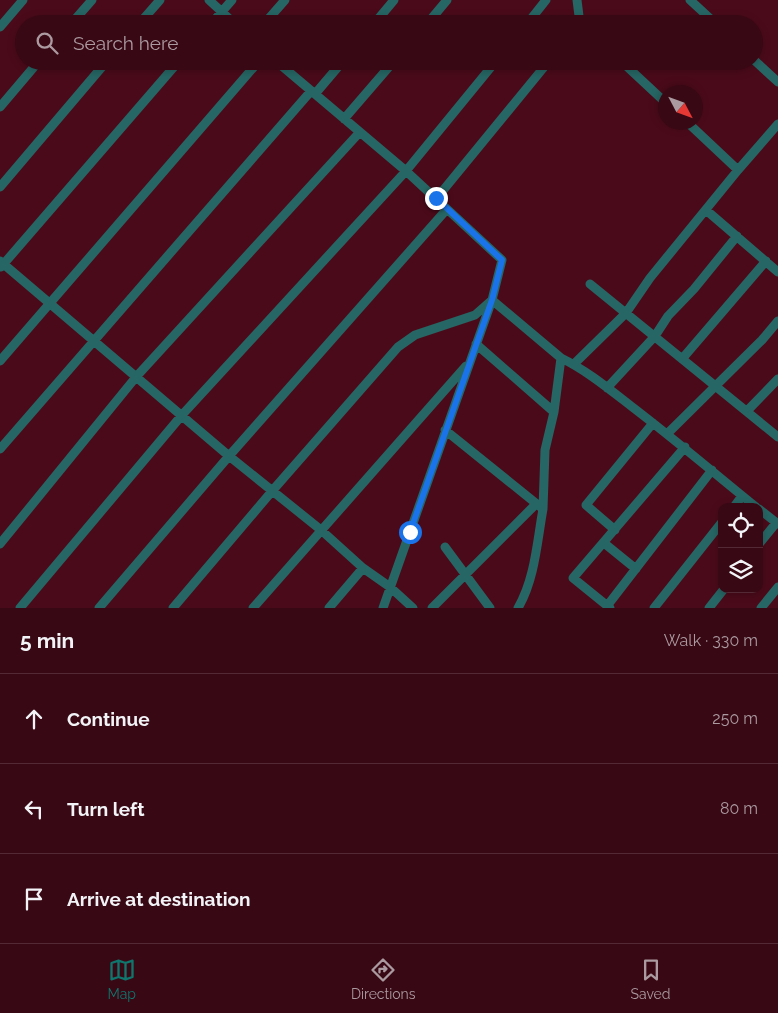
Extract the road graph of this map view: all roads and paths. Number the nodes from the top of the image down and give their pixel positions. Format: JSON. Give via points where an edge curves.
{"nodes":[{"id":1,"x":24,"y":0,"type":"edge"},
{"id":2,"x":92,"y":0,"type":"edge"},
{"id":3,"x":160,"y":0,"type":"edge"},
{"id":4,"x":209,"y":0,"type":"edge"},
{"id":5,"x":232,"y":0,"type":"edge"},
{"id":6,"x":285,"y":0,"type":"edge"},
{"id":7,"x":394,"y":0,"type":"edge"},
{"id":8,"x":447,"y":0,"type":"edge"},
{"id":9,"x":546,"y":0,"type":"edge"},
{"id":10,"x":577,"y":0,"type":"edge"},
{"id":11,"x":690,"y":0,"type":"edge"},
{"id":12,"x":222,"y":11,"type":"junction"},
{"id":13,"x":79,"y":15,"type":"edge"},
{"id":14,"x":147,"y":15,"type":"edge"},
{"id":15,"x":219,"y":15,"type":"edge"},
{"id":16,"x":226,"y":15,"type":"edge"},
{"id":17,"x":272,"y":15,"type":"edge"},
{"id":18,"x":382,"y":15,"type":"edge"},
{"id":19,"x":434,"y":15,"type":"edge"},
{"id":20,"x":534,"y":15,"type":"edge"},
{"id":21,"x":579,"y":15,"type":"edge"},
{"id":22,"x":706,"y":15,"type":"edge"},
{"id":23,"x":0,"y":27,"type":"edge"},
{"id":24,"x":763,"y":68,"type":"edge"},
{"id":25,"x":31,"y":70,"type":"edge"},
{"id":26,"x":99,"y":70,"type":"edge"},
{"id":27,"x":171,"y":70,"type":"edge"},
{"id":28,"x":251,"y":70,"type":"edge"},
{"id":29,"x":286,"y":70,"type":"edge"},
{"id":30,"x":335,"y":70,"type":"edge"},
{"id":31,"x":386,"y":70,"type":"edge"},
{"id":32,"x":489,"y":70,"type":"edge"},
{"id":33,"x":543,"y":70,"type":"edge"},
{"id":34,"x":631,"y":70,"type":"edge"},
{"id":35,"x":778,"y":82,"type":"edge"},
{"id":36,"x":313,"y":93,"type":"junction"},
{"id":37,"x":658,"y":96,"type":"edge"},
{"id":38,"x":0,"y":107,"type":"edge"},
{"id":39,"x":344,"y":119,"type":"junction"},
{"id":40,"x":778,"y":124,"type":"edge"},
{"id":41,"x":696,"y":130,"type":"edge"},
{"id":42,"x":359,"y":132,"type":"junction"},
{"id":43,"x":738,"y":170,"type":"junction"},
{"id":44,"x":406,"y":171,"type":"junction"},
{"id":45,"x":0,"y":187,"type":"edge"},
{"id":46,"x":436,"y":198,"type":"junction"},
{"id":47,"x":447,"y":208,"type":"junction"},
{"id":48,"x":706,"y":210,"type":"junction"},
{"id":49,"x":737,"y":236,"type":"junction"},
{"id":50,"x":766,"y":261,"type":"junction"},
{"id":51,"x":1,"y":264,"type":"edge"},
{"id":52,"x":778,"y":272,"type":"edge"},
{"id":53,"x":590,"y":284,"type":"dead end"},
{"id":54,"x":492,"y":300,"type":"junction"},
{"id":55,"x":50,"y":304,"type":"junction"},
{"id":56,"x":626,"y":313,"type":"junction"},
{"id":57,"x":778,"y":322,"type":"edge"},
{"id":58,"x":655,"y":336,"type":"junction"},
{"id":59,"x":94,"y":341,"type":"junction"},
{"id":60,"x":476,"y":344,"type":"junction"},
{"id":61,"x":561,"y":358,"type":"junction"},
{"id":62,"x":682,"y":359,"type":"junction"},
{"id":63,"x":0,"y":361,"type":"edge"},
{"id":64,"x":469,"y":362,"type":"junction"},
{"id":65,"x":574,"y":364,"type":"junction"},
{"id":66,"x":136,"y":377,"type":"junction"},
{"id":67,"x":778,"y":379,"type":"edge"},
{"id":68,"x":715,"y":385,"type":"junction"},
{"id":69,"x":607,"y":388,"type":"junction"},
{"id":70,"x":747,"y":411,"type":"junction"},
{"id":71,"x":554,"y":412,"type":"junction"},
{"id":72,"x":182,"y":416,"type":"junction"},
{"id":73,"x":653,"y":423,"type":"junction"},
{"id":74,"x":446,"y":430,"type":"junction"},
{"id":75,"x":667,"y":434,"type":"junction"},
{"id":76,"x":777,"y":435,"type":"edge"},
{"id":77,"x":684,"y":447,"type":"junction"},
{"id":78,"x":0,"y":450,"type":"edge"},
{"id":79,"x":229,"y":456,"type":"junction"},
{"id":80,"x":712,"y":470,"type":"junction"},
{"id":81,"x":273,"y":490,"type":"junction"},
{"id":82,"x":742,"y":496,"type":"junction"},
{"id":83,"x":737,"y":503,"type":"edge"},
{"id":84,"x":751,"y":503,"type":"edge"},
{"id":85,"x":539,"y":507,"type":"junction"},
{"id":86,"x":763,"y":512,"type":"edge"},
{"id":87,"x":777,"y":524,"type":"edge"},
{"id":88,"x":718,"y":527,"type":"edge"},
{"id":89,"x":321,"y":530,"type":"junction"},
{"id":90,"x":615,"y":530,"type":"junction"},
{"id":91,"x":763,"y":540,"type":"edge"},
{"id":92,"x":604,"y":543,"type":"junction"},
{"id":93,"x":0,"y":544,"type":"edge"},
{"id":94,"x":445,"y":547,"type":"dead end"},
{"id":95,"x":363,"y":568,"type":"junction"},
{"id":96,"x":636,"y":569,"type":"junction"},
{"id":97,"x":466,"y":575,"type":"junction"},
{"id":98,"x":390,"y":587,"type":"junction"},
{"id":99,"x":778,"y":587,"type":"edge"},
{"id":100,"x":721,"y":593,"type":"edge"},
{"id":101,"x":608,"y":607,"type":"edge"},
{"id":102,"x":20,"y":608,"type":"edge"},
{"id":103,"x":99,"y":608,"type":"edge"},
{"id":104,"x":172,"y":608,"type":"edge"},
{"id":105,"x":254,"y":608,"type":"edge"},
{"id":106,"x":329,"y":608,"type":"edge"},
{"id":107,"x":383,"y":608,"type":"edge"},
{"id":108,"x":413,"y":608,"type":"edge"},
{"id":109,"x":432,"y":608,"type":"edge"},
{"id":110,"x":490,"y":608,"type":"edge"},
{"id":111,"x":518,"y":608,"type":"edge"},
{"id":112,"x":654,"y":608,"type":"edge"},
{"id":113,"x":709,"y":608,"type":"edge"},
{"id":114,"x":761,"y":608,"type":"edge"}],
"edges":[{"from":1,"to":23,"type":"street"},
{"from":2,"to":13,"type":"street"},
{"from":3,"to":14,"type":"street"},
{"from":4,"to":12,"type":"street"},
{"from":5,"to":12,"type":"street"},
{"from":6,"to":17,"type":"street"},
{"from":7,"to":18,"type":"street"},
{"from":8,"to":19,"type":"street"},
{"from":9,"to":20,"type":"street"},
{"from":10,"to":21,"type":"street"},
{"from":11,"to":22,"type":"street"},
{"from":12,"to":15,"type":"street"},
{"from":12,"to":16,"type":"street"},
{"from":24,"to":35,"type":"street"},
{"from":25,"to":38,"type":"street"},
{"from":26,"to":45,"type":"street"},
{"from":27,"to":51,"type":"street"},
{"from":28,"to":55,"type":"street"},
{"from":29,"to":36,"type":"street"},
{"from":30,"to":36,"type":"street"},
{"from":31,"to":39,"type":"street"},
{"from":32,"to":44,"type":"street"},
{"from":33,"to":46,"type":"street"},
{"from":34,"to":37,"type":"street"},
{"from":36,"to":39,"type":"street"},
{"from":36,"to":59,"type":"street"},
{"from":39,"to":42,"type":"street"},
{"from":40,"to":43,"type":"street"},
{"from":41,"to":43,"type":"street"},
{"from":42,"to":44,"type":"street"},
{"from":42,"to":66,"type":"street"},
{"from":43,"to":48,"type":"street"},
{"from":44,"to":46,"type":"street"},
{"from":44,"to":72,"type":"street"},
{"from":46,"to":47,"type":"street"},
{"from":47,"to":54,"type":"street","via":[[502,260]]},
{"from":47,"to":79,"type":"street"},
{"from":48,"to":49,"type":"street"},
{"from":48,"to":56,"type":"street","via":[[650,278]]},
{"from":49,"to":50,"type":"street"},
{"from":49,"to":58,"type":"street","via":[[668,316]]},
{"from":50,"to":52,"type":"street"},
{"from":50,"to":62,"type":"street"},
{"from":51,"to":55,"type":"street"},
{"from":53,"to":56,"type":"street"},
{"from":54,"to":60,"type":"street"},
{"from":54,"to":61,"type":"street"},
{"from":54,"to":81,"type":"street","via":[[475,315],[415,335],[398,347]]},
{"from":55,"to":59,"type":"street"},
{"from":55,"to":63,"type":"street"},
{"from":56,"to":58,"type":"street"},
{"from":56,"to":65,"type":"street"},
{"from":57,"to":68,"type":"street"},
{"from":58,"to":62,"type":"street"},
{"from":58,"to":69,"type":"street"},
{"from":59,"to":66,"type":"street"},
{"from":59,"to":78,"type":"street"},
{"from":60,"to":64,"type":"street"},
{"from":60,"to":71,"type":"street"},
{"from":61,"to":65,"type":"street"},
{"from":61,"to":71,"type":"street"},
{"from":62,"to":68,"type":"street"},
{"from":64,"to":74,"type":"street"},
{"from":64,"to":89,"type":"street"},
{"from":65,"to":69,"type":"street"},
{"from":66,"to":72,"type":"street"},
{"from":66,"to":93,"type":"street"},
{"from":67,"to":70,"type":"street"},
{"from":68,"to":70,"type":"street"},
{"from":68,"to":75,"type":"street"},
{"from":69,"to":73,"type":"street"},
{"from":70,"to":76,"type":"street"},
{"from":71,"to":85,"type":"street","via":[[545,450]]},
{"from":72,"to":79,"type":"street"},
{"from":72,"to":102,"type":"street"},
{"from":73,"to":75,"type":"street"},
{"from":73,"to":90,"type":"street","via":[[586,506]]},
{"from":74,"to":85,"type":"street"},
{"from":74,"to":98,"type":"street"},
{"from":75,"to":77,"type":"street"},
{"from":77,"to":80,"type":"street"},
{"from":77,"to":90,"type":"street"},
{"from":79,"to":81,"type":"street"},
{"from":79,"to":103,"type":"street"},
{"from":80,"to":82,"type":"street"},
{"from":80,"to":96,"type":"street"},
{"from":81,"to":89,"type":"street"},
{"from":81,"to":104,"type":"street"},
{"from":82,"to":83,"type":"street"},
{"from":82,"to":84,"type":"street"},
{"from":85,"to":97,"type":"street"},
{"from":85,"to":111,"type":"street","via":[[533,569],[525,597]]},
{"from":86,"to":87,"type":"street"},
{"from":87,"to":91,"type":"street"},
{"from":88,"to":112,"type":"street"},
{"from":89,"to":95,"type":"street"},
{"from":89,"to":105,"type":"street"},
{"from":90,"to":92,"type":"street"},
{"from":92,"to":96,"type":"street"},
{"from":92,"to":101,"type":"street","via":[[574,578]]},
{"from":94,"to":97,"type":"street"},
{"from":95,"to":98,"type":"street"},
{"from":95,"to":106,"type":"street"},
{"from":96,"to":101,"type":"street"},
{"from":97,"to":109,"type":"street"},
{"from":97,"to":110,"type":"street"},
{"from":98,"to":107,"type":"street"},
{"from":98,"to":108,"type":"street"},
{"from":99,"to":114,"type":"street"},
{"from":100,"to":113,"type":"street"}]}
